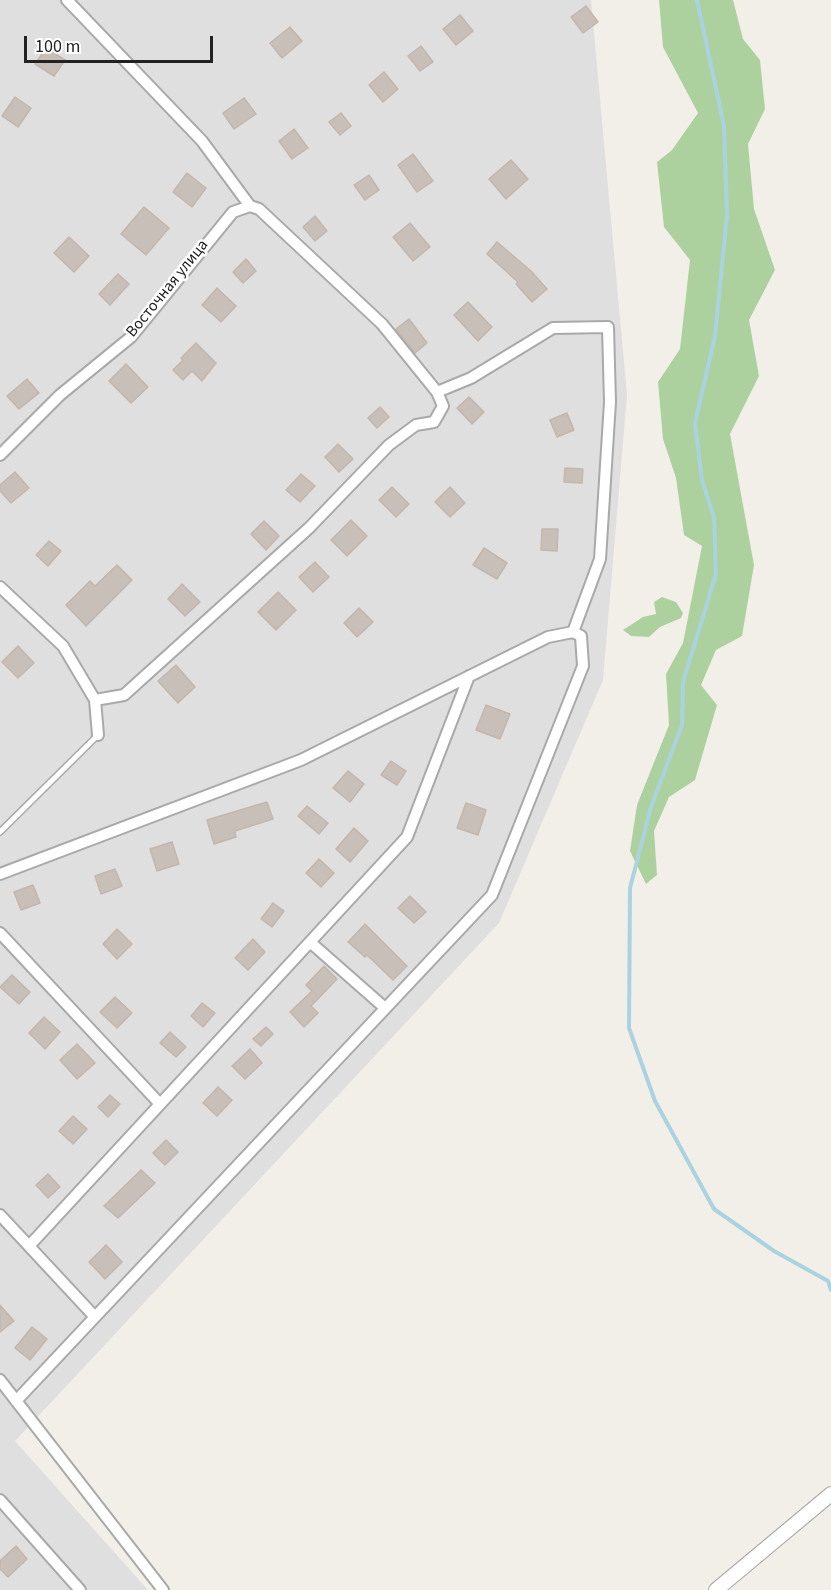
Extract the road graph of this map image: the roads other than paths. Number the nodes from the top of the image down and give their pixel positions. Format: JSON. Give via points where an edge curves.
{"nodes":[{"id":1,"x":67,"y":0,"type":"edge"},
{"id":2,"x":255,"y":208,"type":"junction"},
{"id":3,"x":437,"y":392,"type":"junction"},
{"id":4,"x":0,"y":455,"type":"edge"},
{"id":5,"x":0,"y":587,"type":"edge"},
{"id":6,"x":573,"y":632,"type":"junction"},
{"id":7,"x":469,"y":676,"type":"junction"},
{"id":8,"x":95,"y":700,"type":"junction"},
{"id":9,"x":98,"y":735,"type":"joint"},
{"id":10,"x":0,"y":832,"type":"edge"},
{"id":11,"x":0,"y":874,"type":"edge"},
{"id":12,"x":0,"y":933,"type":"edge"},
{"id":13,"x":310,"y":942,"type":"junction"},
{"id":14,"x":386,"y":1008,"type":"junction"},
{"id":15,"x":160,"y":1104,"type":"junction"},
{"id":16,"x":0,"y":1215,"type":"edge"},
{"id":17,"x":29,"y":1246,"type":"junction"},
{"id":18,"x":95,"y":1317,"type":"junction"},
{"id":19,"x":0,"y":1380,"type":"edge"},
{"id":20,"x":16,"y":1401,"type":"junction"},
{"id":21,"x":831,"y":1494,"type":"edge"},
{"id":22,"x":0,"y":1500,"type":"edge"},
{"id":23,"x":80,"y":1590,"type":"edge"},
{"id":24,"x":163,"y":1590,"type":"edge"},
{"id":25,"x":716,"y":1590,"type":"edge"}],
"edges":[{"from":1,"to":2,"type":"street","via":[[202,141]]},
{"from":2,"to":3,"type":"street","via":[[382,324]]},
{"from":2,"to":4,"type":"street","name":"Восточная улица","via":[[233,212],[131,337],[60,395]]},
{"from":3,"to":6,"type":"street","via":[[471,378],[553,328],[608,327],[610,402],[600,559]]},
{"from":3,"to":8,"type":"street","via":[[443,406],[434,422],[416,425],[389,444],[309,528],[124,695]]},
{"from":5,"to":8,"type":"street","via":[[63,646]]},
{"from":6,"to":7,"type":"street","via":[[548,637]]},
{"from":6,"to":14,"type":"street","via":[[581,636],[583,666],[492,895]]},
{"from":7,"to":11,"type":"street","via":[[301,759]]},
{"from":7,"to":13,"type":"street","via":[[407,837]]},
{"from":8,"to":9,"type":"street"},
{"from":9,"to":10,"type":"lane"},
{"from":12,"to":15,"type":"street"},
{"from":13,"to":14,"type":"street"},
{"from":13,"to":15,"type":"street"},
{"from":14,"to":18,"type":"street"},
{"from":15,"to":17,"type":"street"},
{"from":16,"to":17,"type":"street"},
{"from":17,"to":18,"type":"street"},
{"from":18,"to":20,"type":"street"},
{"from":19,"to":20,"type":"street"},
{"from":20,"to":24,"type":"street"},
{"from":21,"to":25,"type":"street"},
{"from":22,"to":23,"type":"street"}]}
